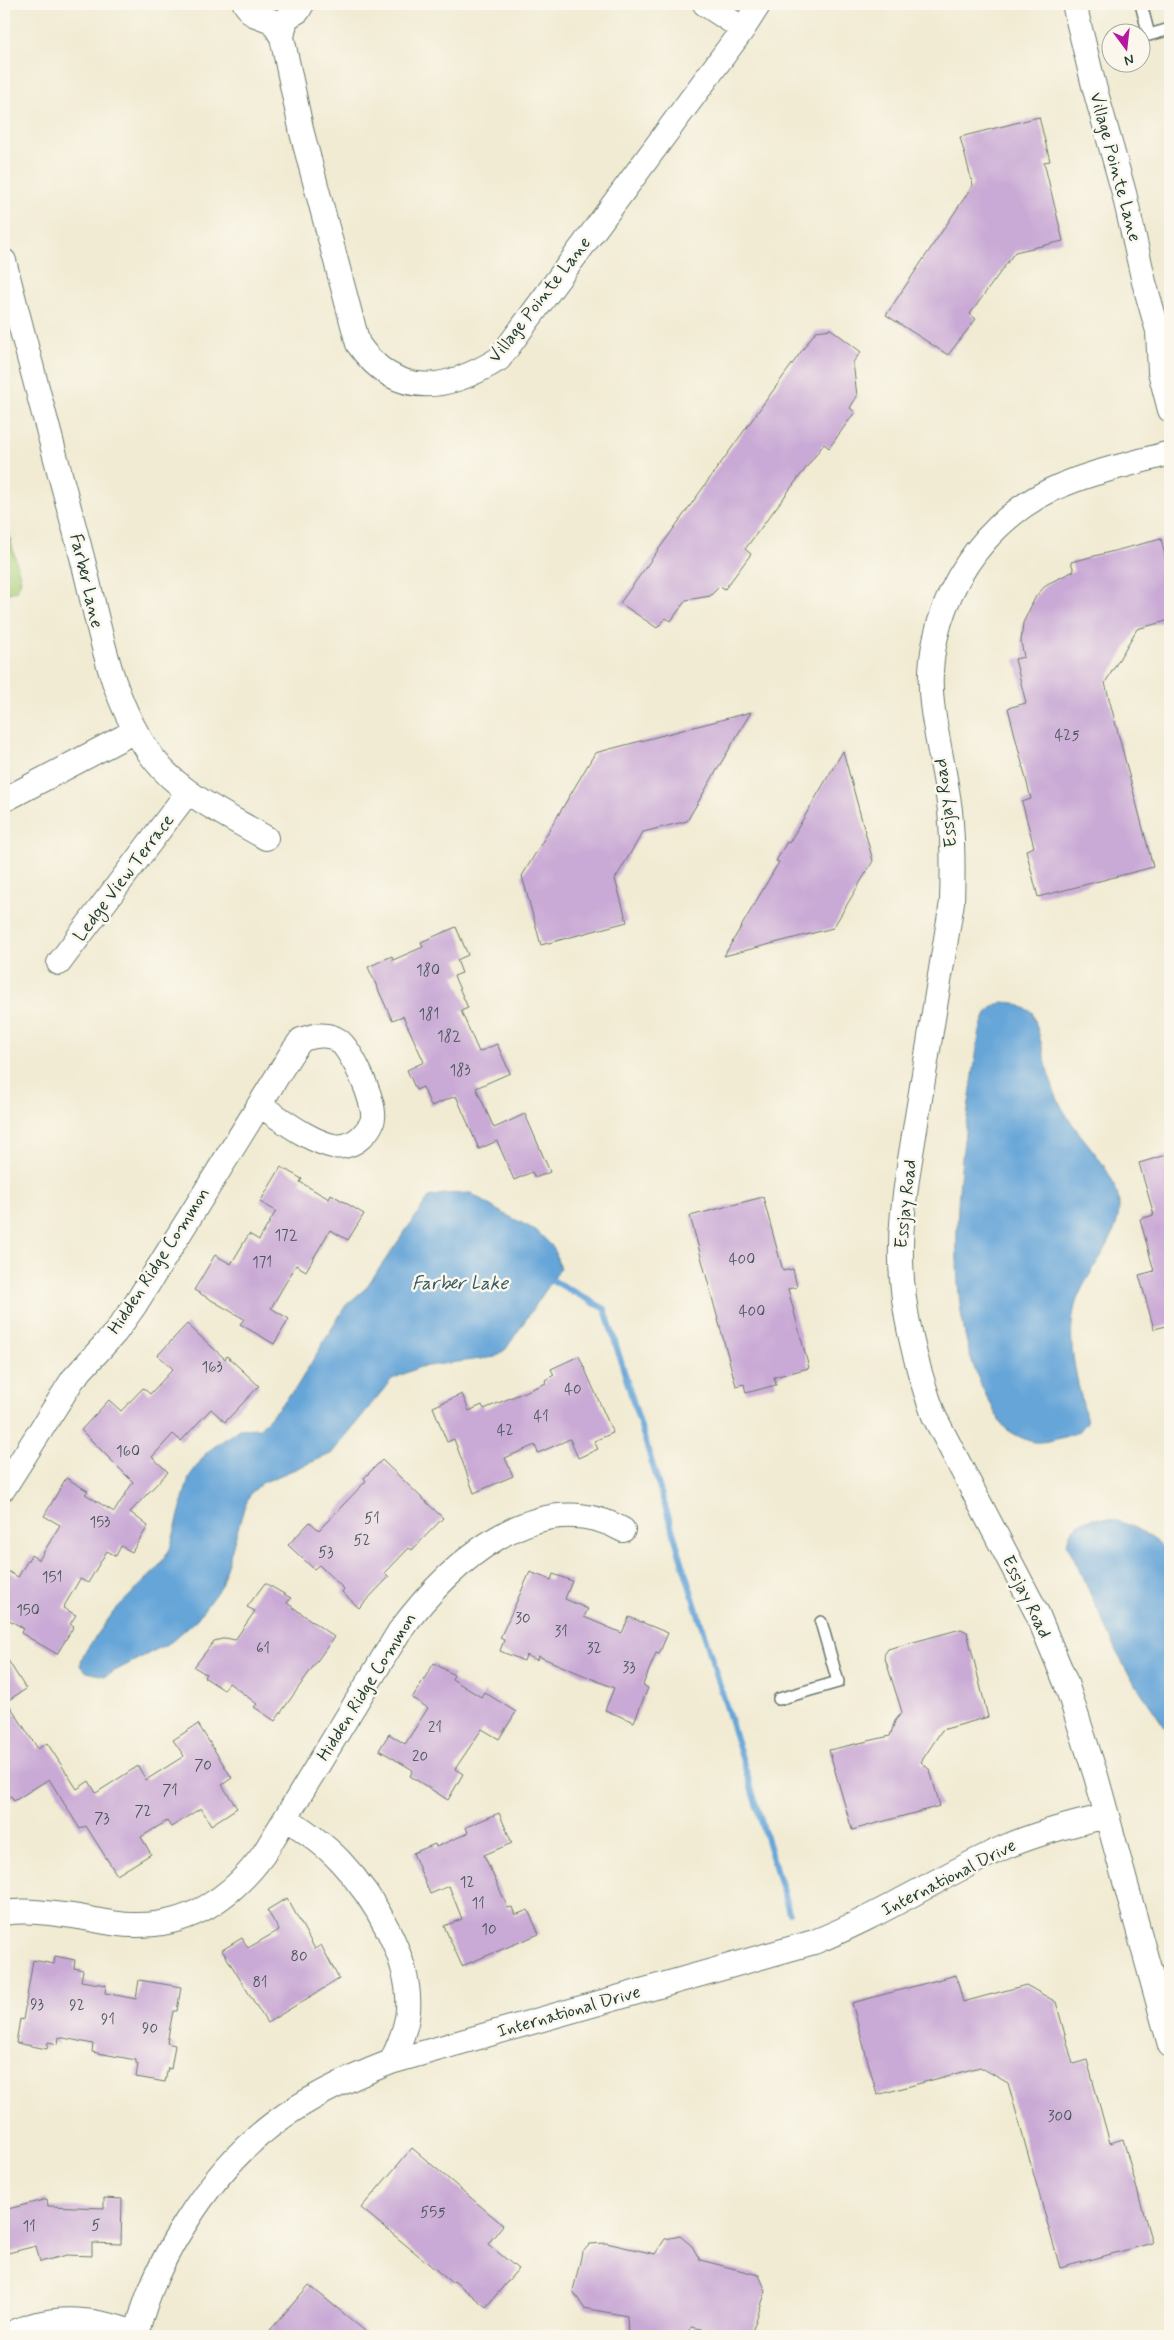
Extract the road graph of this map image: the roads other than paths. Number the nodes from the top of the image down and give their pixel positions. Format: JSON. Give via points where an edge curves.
{"nodes":[{"id":1,"x":245,"y":4,"type":"edge"},
{"id":2,"x":302,"y":4,"type":"edge"},
{"id":3,"x":705,"y":4,"type":"edge"},
{"id":4,"x":759,"y":4,"type":"edge"},
{"id":5,"x":1074,"y":4,"type":"edge"},
{"id":6,"x":1140,"y":4,"type":"edge"},
{"id":7,"x":743,"y":29,"type":"junction"},
{"id":8,"x":1170,"y":29,"type":"edge"},
{"id":9,"x":282,"y":37,"type":"junction"},
{"id":10,"x":4,"y":261,"type":"edge"},
{"id":11,"x":1164,"y":339,"type":"edge"},
{"id":12,"x":1170,"y":410,"type":"edge"},
{"id":13,"x":1170,"y":453,"type":"edge"},
{"id":14,"x":135,"y":731,"type":"junction"},
{"id":15,"x":188,"y":792,"type":"junction"},
{"id":16,"x":4,"y":800,"type":"edge"},
{"id":17,"x":266,"y":838,"type":"dead end"},
{"id":18,"x":59,"y":963,"type":"dead end"},
{"id":19,"x":259,"y":1105,"type":"junction"},
{"id":20,"x":4,"y":1488,"type":"edge"},
{"id":21,"x":623,"y":1530,"type":"dead end"},
{"id":22,"x":821,"y":1622,"type":"dead end"},
{"id":23,"x":778,"y":1699,"type":"dead end"},
{"id":24,"x":1107,"y":1816,"type":"junction"},
{"id":25,"x":286,"y":1818,"type":"junction"},
{"id":26,"x":4,"y":1912,"type":"edge"},
{"id":27,"x":1170,"y":2045,"type":"edge"},
{"id":28,"x":391,"y":2062,"type":"junction"},
{"id":29,"x":137,"y":2335,"type":"edge"},
{"id":30,"x":6,"y":2336,"type":"edge"}],
"edges":[{"from":1,"to":9,"type":"street","name":"Village Pointe Lane","via":[[253,14],[272,21]]},
{"from":2,"to":9,"type":"street","via":[[298,11],[286,18]]},
{"from":3,"to":7,"type":"street"},
{"from":4,"to":7,"type":"street","name":"Village Pointe Lane"},
{"from":5,"to":11,"type":"street","name":"Village Pointe Lane","via":[[1144,282]]},
{"from":6,"to":8,"type":"lane","via":[[1149,35]]},
{"from":7,"to":9,"type":"street","name":"Village Pointe Lane","via":[[498,359],[459,379],[420,386],[402,382],[383,372],[358,344],[302,132]]},
{"from":10,"to":14,"type":"street","name":"Farber Lane","via":[[99,635],[118,699]]},
{"from":11,"to":12,"type":"street","name":"Village Pointe Lane","via":[[1160,372]]},
{"from":13,"to":24,"type":"street","name":"Essjay Road","via":[[1074,480],[1033,499],[979,547],[947,601],[931,665],[931,702],[950,811],[952,902],[902,1217],[905,1305],[913,1350],[925,1390],[934,1416],[1040,1622],[1066,1683]]},
{"from":14,"to":15,"type":"street","name":"Farber Lane","via":[[154,759]]},
{"from":14,"to":16,"type":"street"},
{"from":15,"to":17,"type":"street","name":"Farber Lane"},
{"from":15,"to":18,"type":"street","name":"Ledge View Terrace"},
{"from":19,"to":19,"type":"street","name":"Hidden Ridge Common","via":[[316,1140],[333,1146],[357,1141],[373,1120],[372,1104],[346,1049],[325,1035],[301,1040]]},
{"from":19,"to":20,"type":"street","name":"Hidden Ridge Common","via":[[135,1304],[115,1333],[73,1379]]},
{"from":21,"to":25,"type":"street","name":"Hidden Ridge Common","via":[[588,1516],[563,1514],[543,1518],[502,1537],[450,1573],[422,1600],[399,1632]]},
{"from":22,"to":23,"type":"lane","via":[[838,1682]]},
{"from":24,"to":27,"type":"street","name":"Essjay Road"},
{"from":24,"to":28,"type":"street","name":"International Drive","via":[[1055,1828],[1005,1848],[846,1930],[814,1942]]},
{"from":25,"to":26,"type":"street","name":"Hidden Ridge Common","via":[[248,1876],[207,1908],[181,1920],[130,1925],[37,1911]]},
{"from":25,"to":28,"type":"street","via":[[340,1861],[380,1917],[401,1958],[407,1982],[408,2011],[403,2036]]},
{"from":28,"to":29,"type":"street","name":"International Drive","via":[[318,2094],[284,2116],[231,2159],[200,2198],[173,2242],[156,2277]]},
{"from":29,"to":30,"type":"street","via":[[114,2325],[90,2320],[62,2320],[35,2324]]}]}
